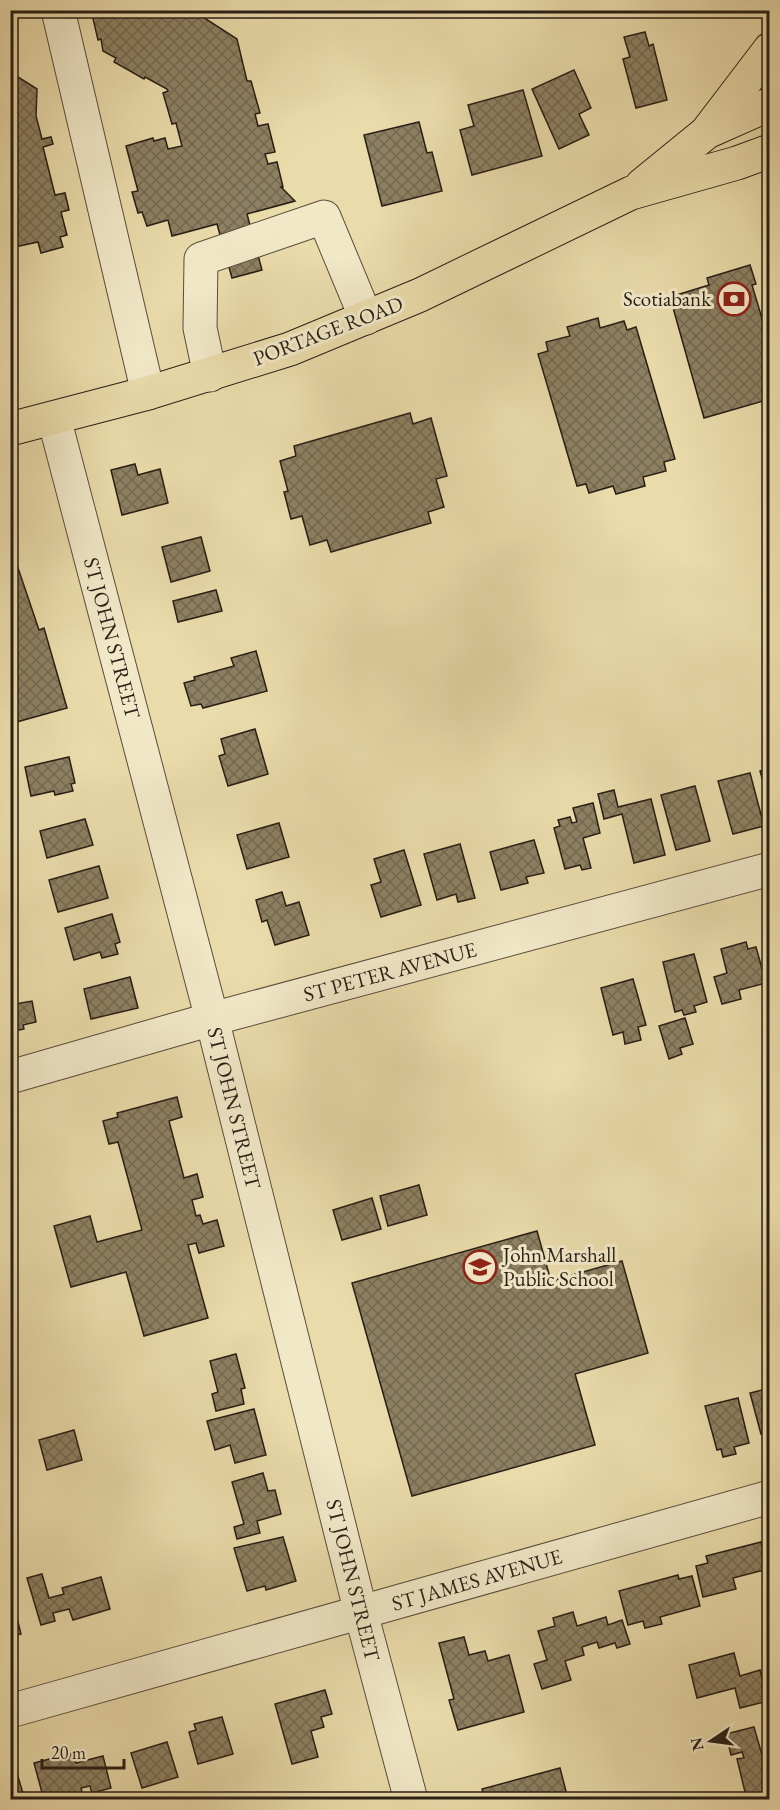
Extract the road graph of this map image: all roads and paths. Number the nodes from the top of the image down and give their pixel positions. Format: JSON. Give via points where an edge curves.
{"nodes":[{"id":1,"x":58,"y":10,"type":"edge"},
{"id":2,"x":770,"y":49,"type":"edge"},
{"id":3,"x":770,"y":104,"type":"edge"},
{"id":4,"x":706,"y":132,"type":"junction"},
{"id":5,"x":770,"y":150,"type":"edge"},
{"id":6,"x":631,"y":193,"type":"junction"},
{"id":7,"x":366,"y":318,"type":"junction"},
{"id":8,"x":210,"y":375,"type":"junction"},
{"id":9,"x":148,"y":393,"type":"junction"},
{"id":10,"x":54,"y":418,"type":"junction"},
{"id":11,"x":10,"y":429,"type":"edge"},
{"id":12,"x":770,"y":869,"type":"edge"},
{"id":13,"x":212,"y":1020,"type":"junction"},
{"id":14,"x":10,"y":1077,"type":"edge"},
{"id":15,"x":770,"y":1497,"type":"edge"},
{"id":16,"x":361,"y":1613,"type":"junction"},
{"id":17,"x":10,"y":1711,"type":"edge"},
{"id":18,"x":411,"y":1800,"type":"edge"}],
"edges":[{"from":1,"to":9,"type":"street"},
{"from":2,"to":4,"type":"main road"},
{"from":3,"to":4,"type":"main road","name":"PORTAGE ROAD"},
{"from":4,"to":6,"type":"main road","name":"PORTAGE ROAD"},
{"from":5,"to":6,"type":"main road","name":"PORTAGE ROAD"},
{"from":6,"to":7,"type":"main road","name":"PORTAGE ROAD"},
{"from":7,"to":8,"type":"main road","name":"PORTAGE ROAD","via":[[290,349]]},
{"from":7,"to":8,"type":"street","via":[[324,217],[201,259],[200,328]]},
{"from":8,"to":9,"type":"main road","name":"PORTAGE ROAD"},
{"from":9,"to":10,"type":"main road","name":"PORTAGE ROAD"},
{"from":10,"to":11,"type":"main road","name":"PORTAGE ROAD"},
{"from":10,"to":13,"type":"street","name":"ST JOHN STREET"},
{"from":12,"to":13,"type":"street","name":"ST PETER AVENUE"},
{"from":13,"to":14,"type":"street","name":"ST PETER AVENUE"},
{"from":13,"to":16,"type":"street","name":"ST JOHN STREET"},
{"from":15,"to":16,"type":"street","name":"ST JAMES AVENUE"},
{"from":16,"to":17,"type":"street","name":"ST JAMES AVENUE"},
{"from":16,"to":18,"type":"street","name":"ST JOHN STREET"}]}
